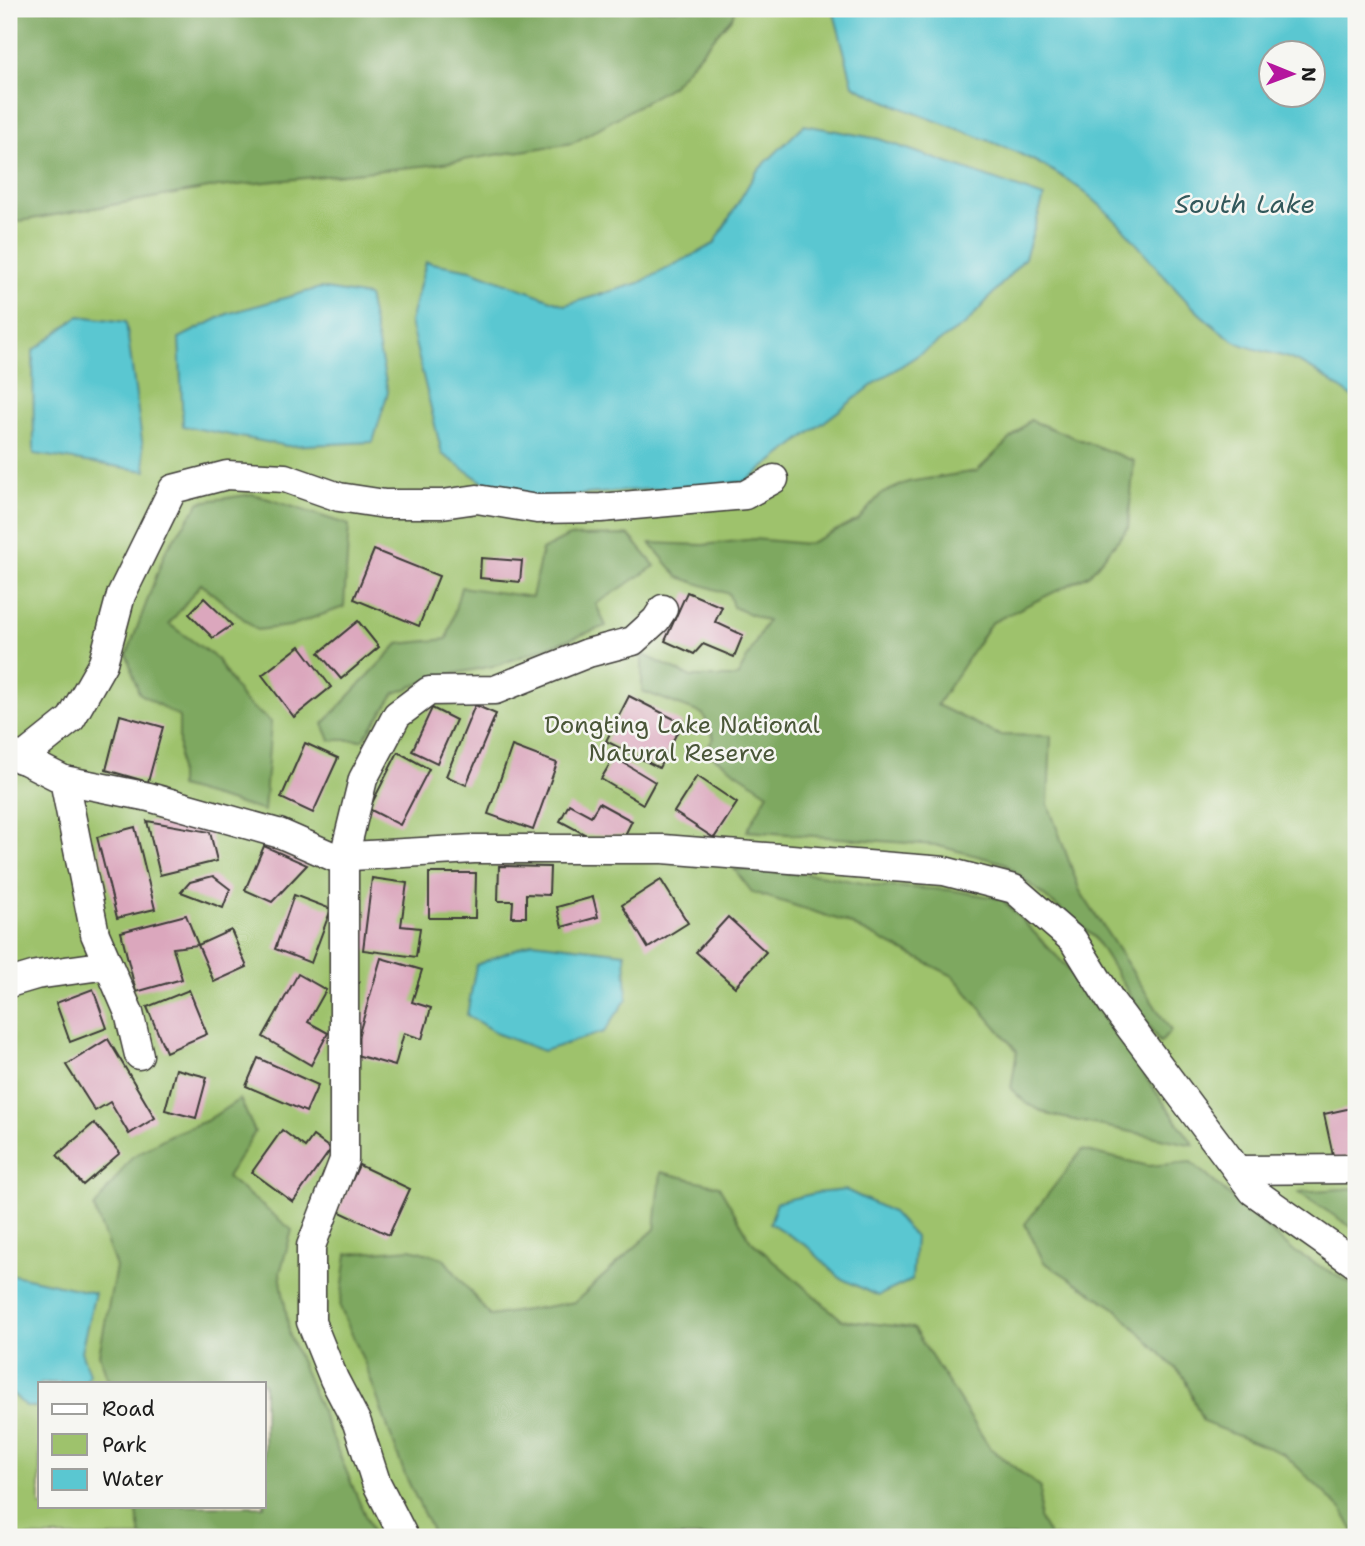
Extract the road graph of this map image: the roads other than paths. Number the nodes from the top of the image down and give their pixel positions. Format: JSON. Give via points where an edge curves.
{"nodes":[{"id":1,"x":774,"y":479,"type":"dead end"},
{"id":2,"x":663,"y":609,"type":"dead end"},
{"id":3,"x":15,"y":756,"type":"edge"},
{"id":4,"x":64,"y":780,"type":"junction"},
{"id":5,"x":344,"y":857,"type":"junction"},
{"id":6,"x":108,"y":965,"type":"junction"},
{"id":7,"x":9,"y":983,"type":"edge"},
{"id":8,"x":139,"y":1055,"type":"dead end"},
{"id":9,"x":1352,"y":1169,"type":"dead end"},
{"id":10,"x":1238,"y":1170,"type":"junction"},
{"id":11,"x":1356,"y":1264,"type":"edge"},
{"id":12,"x":404,"y":1537,"type":"edge"}],
"edges":[{"from":1,"to":3,"type":"street","via":[[744,495],[537,509],[477,499],[385,504],[338,497],[285,478],[227,475],[173,489],[121,595],[103,663],[71,719]]},
{"from":2,"to":5,"type":"street","via":[[633,641],[588,653],[495,690],[429,691],[397,715],[363,779]]},
{"from":3,"to":4,"type":"street"},
{"from":4,"to":5,"type":"street","via":[[279,832],[334,857]]},
{"from":4,"to":6,"type":"street","via":[[95,934]]},
{"from":5,"to":10,"type":"street","via":[[474,849],[663,849],[944,871],[1014,889],[1073,940],[1112,1003]]},
{"from":5,"to":12,"type":"street","via":[[344,1160],[311,1246],[311,1322],[357,1423],[376,1482]]},
{"from":6,"to":7,"type":"street"},
{"from":6,"to":8,"type":"street","via":[[129,1013]]},
{"from":9,"to":10,"type":"street"},
{"from":10,"to":11,"type":"street","via":[[1253,1191]]}]}
